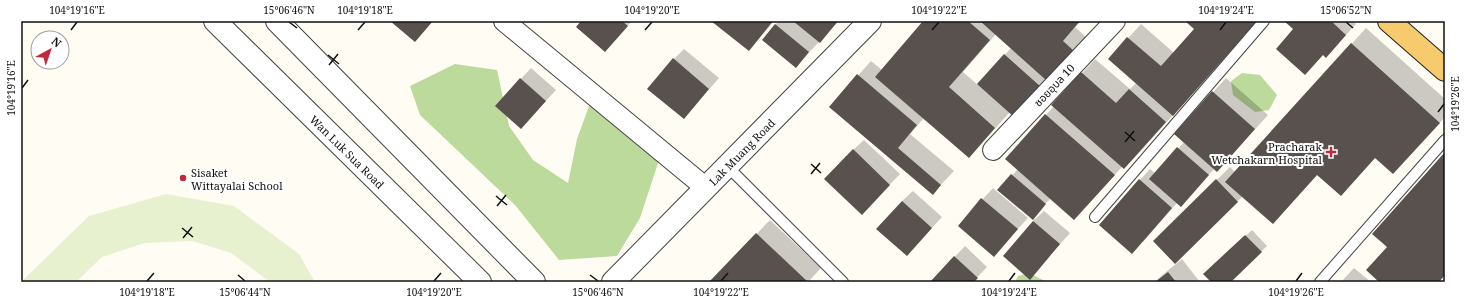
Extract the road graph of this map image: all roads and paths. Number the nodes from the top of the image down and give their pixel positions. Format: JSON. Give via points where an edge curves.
{"nodes":[{"id":1,"x":215,"y":21,"type":"edge"},
{"id":2,"x":277,"y":21,"type":"edge"},
{"id":3,"x":504,"y":21,"type":"edge"},
{"id":4,"x":870,"y":21,"type":"edge"},
{"id":5,"x":1115,"y":21,"type":"edge"},
{"id":6,"x":1264,"y":21,"type":"edge"},
{"id":7,"x":1389,"y":21,"type":"edge"},
{"id":8,"x":1445,"y":70,"type":"edge"},
{"id":9,"x":1445,"y":140,"type":"edge"},
{"id":10,"x":993,"y":150,"type":"dead end"},
{"id":11,"x":727,"y":166,"type":"junction"},
{"id":12,"x":706,"y":188,"type":"junction"},
{"id":13,"x":1095,"y":218,"type":"dead end"},
{"id":14,"x":480,"y":282,"type":"edge"},
{"id":15,"x":534,"y":282,"type":"edge"},
{"id":16,"x":613,"y":282,"type":"edge"},
{"id":17,"x":843,"y":282,"type":"edge"},
{"id":18,"x":1320,"y":282,"type":"edge"}],
"edges":[{"from":1,"to":14,"type":"street","name":"Wan Luk Sua Road"},
{"from":2,"to":15,"type":"street"},
{"from":3,"to":12,"type":"street"},
{"from":4,"to":11,"type":"street","name":"Lak Muang Road"},
{"from":5,"to":10,"type":"street","name":"ซอยอุบล 10"},
{"from":6,"to":13,"type":"lane"},
{"from":7,"to":8,"type":"main road"},
{"from":9,"to":18,"type":"lane"},
{"from":11,"to":12,"type":"street","name":"Lak Muang Road"},
{"from":11,"to":17,"type":"lane"},
{"from":12,"to":16,"type":"street","name":"Lak Muang Road"}]}
